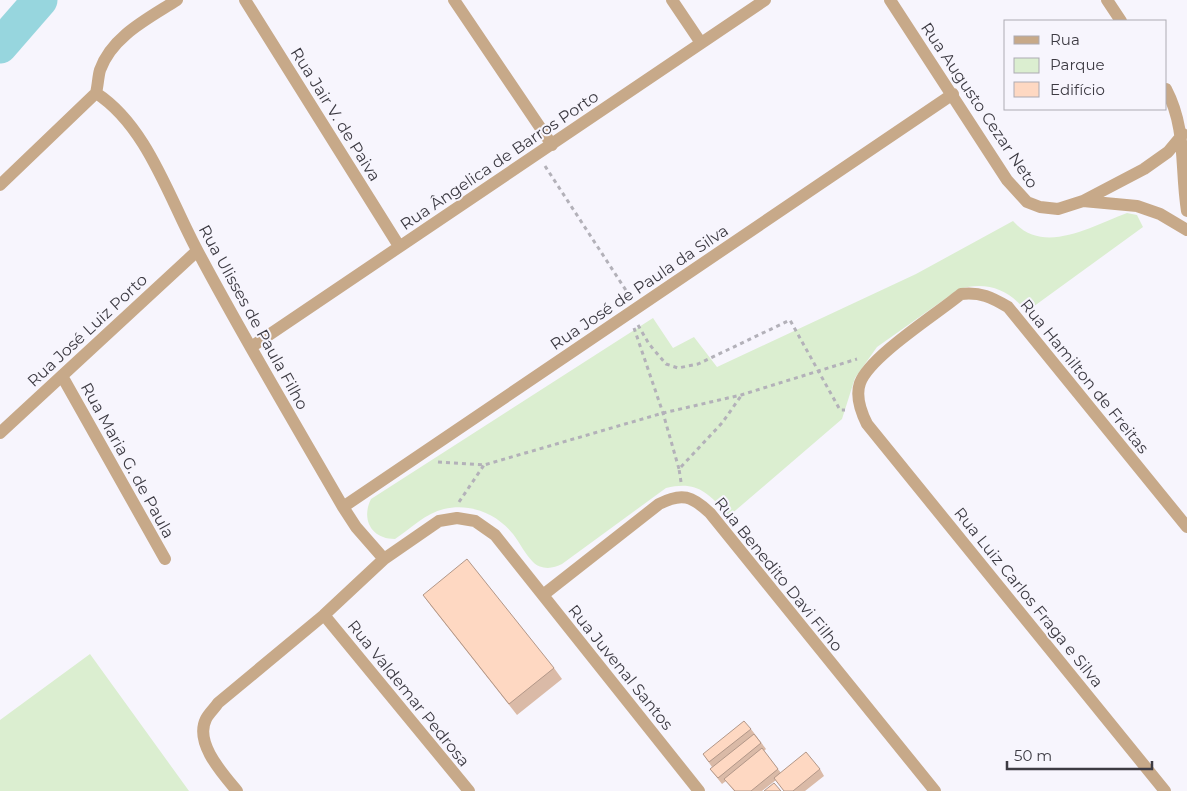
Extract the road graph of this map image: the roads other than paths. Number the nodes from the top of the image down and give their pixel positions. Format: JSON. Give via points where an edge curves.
{"nodes":[{"id":1,"x":176,"y":0,"type":"edge"},
{"id":2,"x":245,"y":0,"type":"edge"},
{"id":3,"x":454,"y":0,"type":"edge"},
{"id":4,"x":672,"y":0,"type":"edge"},
{"id":5,"x":764,"y":0,"type":"edge"},
{"id":6,"x":890,"y":0,"type":"edge"},
{"id":7,"x":1107,"y":0,"type":"edge"},
{"id":8,"x":1120,"y":20,"type":"edge"},
{"id":9,"x":701,"y":43,"type":"junction"},
{"id":10,"x":1167,"y":91,"type":"edge"},
{"id":11,"x":96,"y":93,"type":"junction"},
{"id":12,"x":953,"y":94,"type":"junction"},
{"id":13,"x":1183,"y":134,"type":"junction"},
{"id":14,"x":552,"y":145,"type":"junction"},
{"id":15,"x":0,"y":185,"type":"edge"},
{"id":16,"x":1083,"y":201,"type":"junction"},
{"id":17,"x":1187,"y":211,"type":"edge"},
{"id":18,"x":1187,"y":230,"type":"edge"},
{"id":19,"x":399,"y":246,"type":"junction"},
{"id":20,"x":197,"y":251,"type":"junction"},
{"id":21,"x":251,"y":347,"type":"junction"},
{"id":22,"x":62,"y":376,"type":"junction"},
{"id":23,"x":867,"y":424,"type":"joint"},
{"id":24,"x":0,"y":433,"type":"edge"},
{"id":25,"x":343,"y":507,"type":"junction"},
{"id":26,"x":1187,"y":527,"type":"edge"},
{"id":27,"x":165,"y":559,"type":"dead end"},
{"id":28,"x":384,"y":559,"type":"junction"},
{"id":29,"x":542,"y":595,"type":"junction"},
{"id":30,"x":324,"y":615,"type":"junction"},
{"id":31,"x":237,"y":791,"type":"edge"},
{"id":32,"x":468,"y":791,"type":"edge"},
{"id":33,"x":699,"y":791,"type":"edge"},
{"id":34,"x":935,"y":791,"type":"edge"},
{"id":35,"x":1165,"y":791,"type":"edge"}],
"edges":[{"from":1,"to":11,"type":"street","via":[[128,33],[111,50],[100,70]]},
{"from":2,"to":19,"type":"street","name":"Rua Jair V. de Paiva"},
{"from":3,"to":14,"type":"street"},
{"from":4,"to":9,"type":"street"},
{"from":5,"to":9,"type":"street","name":"Rua Ângelica de Barros Porto"},
{"from":6,"to":12,"type":"street","name":"Rua Augusto Cezar Neto"},
{"from":7,"to":8,"type":"street"},
{"from":9,"to":14,"type":"street","name":"Rua Ângelica de Barros Porto"},
{"from":10,"to":13,"type":"street","via":[[1180,115]]},
{"from":11,"to":15,"type":"street"},
{"from":11,"to":20,"type":"street","name":"Rua Ulisses de Paula Filho","via":[[113,104],[128,120]]},
{"from":12,"to":16,"type":"street","name":"Rua Augusto Cezar Neto","via":[[1008,180],[1027,202],[1058,209]]},
{"from":12,"to":25,"type":"street","name":"Rua José de Paula da Silva","via":[[636,313]]},
{"from":13,"to":16,"type":"street","name":"Rua Augusto Cezar Neto","via":[[1168,152],[1144,169]]},
{"from":13,"to":17,"type":"street"},
{"from":14,"to":19,"type":"street","name":"Rua Ângelica de Barros Porto"},
{"from":16,"to":18,"type":"street","via":[[1137,206],[1160,214]]},
{"from":19,"to":21,"type":"street","name":"Rua Ângelica de Barros Porto"},
{"from":20,"to":21,"type":"street","name":"Rua Ulisses de Paula Filho"},
{"from":20,"to":22,"type":"street","name":"Rua José Luiz Porto"},
{"from":21,"to":25,"type":"street","name":"Rua Ulisses de Paula Filho"},
{"from":22,"to":24,"type":"street","name":"Rua José Luiz Porto"},
{"from":22,"to":27,"type":"street","name":"Rua Maria G. de Paula"},
{"from":23,"to":26,"type":"street","name":"Rua Hamilton de Freitas","via":[[858,400],[860,384],[874,362],[961,294],[976,292],[989,296],[1008,306]]},
{"from":23,"to":35,"type":"street","name":"Rua Luiz Carlos Fraga e Silva"},
{"from":25,"to":28,"type":"street","name":"Rua Ulisses de Paula Filho"},
{"from":28,"to":29,"type":"street","name":"Rua Juvenal Santos","via":[[439,521],[458,518],[475,521],[486,526]]},
{"from":28,"to":30,"type":"street"},
{"from":29,"to":33,"type":"street","name":"Rua Juvenal Santos"},
{"from":29,"to":34,"type":"street","name":"Rua Benedito Davi Filho","via":[[659,504],[683,496],[698,502]]},
{"from":30,"to":31,"type":"street","via":[[218,704],[205,720],[204,742],[214,762]]},
{"from":30,"to":32,"type":"street","name":"Rua Valdemar Pedrosa"}]}
